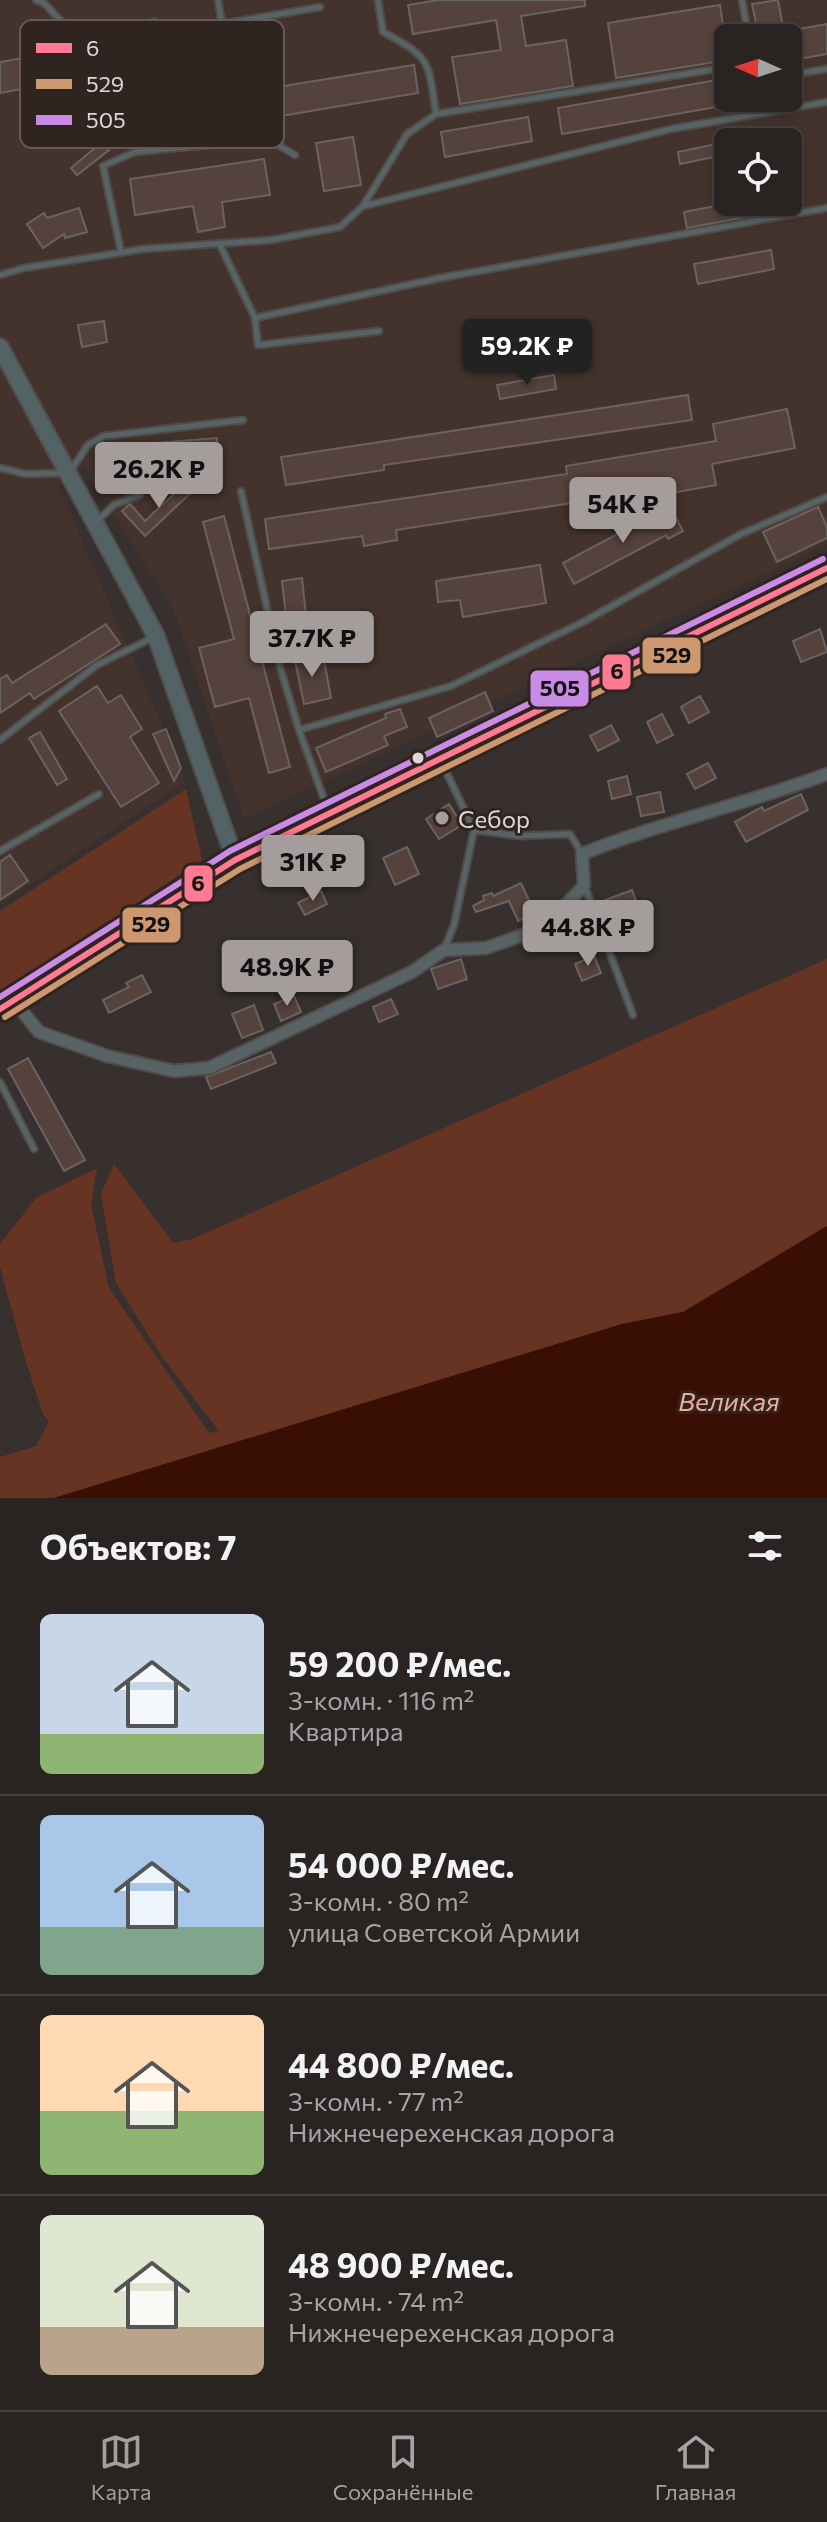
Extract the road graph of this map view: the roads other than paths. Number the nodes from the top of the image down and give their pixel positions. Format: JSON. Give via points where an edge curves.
{"nodes":[{"id":1,"x":36,"y":0,"type":"edge"},
{"id":2,"x":218,"y":0,"type":"edge"},
{"id":3,"x":378,"y":0,"type":"edge"},
{"id":4,"x":742,"y":0,"type":"edge"},
{"id":5,"x":320,"y":7,"type":"dead end"},
{"id":6,"x":60,"y":20,"type":"edge"},
{"id":7,"x":221,"y":20,"type":"edge"},
{"id":8,"x":245,"y":20,"type":"edge"},
{"id":9,"x":746,"y":24,"type":"edge"},
{"id":10,"x":714,"y":69,"type":"edge"},
{"id":11,"x":827,"y":69,"type":"edge"},
{"id":12,"x":802,"y":73,"type":"edge"},
{"id":13,"x":827,"y":102,"type":"edge"},
{"id":14,"x":436,"y":114,"type":"junction"},
{"id":15,"x":176,"y":148,"type":"edge"},
{"id":16,"x":283,"y":148,"type":"edge"},
{"id":17,"x":295,"y":155,"type":"dead end"},
{"id":18,"x":363,"y":206,"type":"junction"},
{"id":19,"x":827,"y":208,"type":"edge"},
{"id":20,"x":219,"y":243,"type":"junction"},
{"id":21,"x":121,"y":252,"type":"junction"},
{"id":22,"x":0,"y":275,"type":"edge"},
{"id":23,"x":255,"y":318,"type":"junction"},
{"id":24,"x":379,"y":331,"type":"dead end"},
{"id":25,"x":0,"y":347,"type":"edge"},
{"id":26,"x":243,"y":420,"type":"dead end"},
{"id":27,"x":0,"y":468,"type":"edge"},
{"id":28,"x":68,"y":473,"type":"junction"},
{"id":29,"x":241,"y":491,"type":"dead end"},
{"id":30,"x":140,"y":495,"type":"dead end"},
{"id":31,"x":827,"y":497,"type":"edge"},
{"id":32,"x":95,"y":523,"type":"junction"},
{"id":33,"x":827,"y":568,"type":"edge"},
{"id":34,"x":156,"y":636,"type":"junction"},
{"id":35,"x":299,"y":730,"type":"junction"},
{"id":36,"x":0,"y":740,"type":"edge"},
{"id":37,"x":439,"y":757,"type":"junction"},
{"id":38,"x":827,"y":774,"type":"edge"},
{"id":39,"x":99,"y":794,"type":"dead end"},
{"id":40,"x":328,"y":811,"type":"junction"},
{"id":41,"x":474,"y":830,"type":"junction"},
{"id":42,"x":0,"y":851,"type":"edge"},
{"id":43,"x":582,"y":854,"type":"junction"},
{"id":44,"x":235,"y":860,"type":"junction"},
{"id":45,"x":584,"y":886,"type":"junction"},
{"id":46,"x":444,"y":950,"type":"junction"},
{"id":47,"x":7,"y":1004,"type":"edge"},
{"id":48,"x":633,"y":1015,"type":"dead end"},
{"id":49,"x":0,"y":1082,"type":"edge"},
{"id":50,"x":34,"y":1149,"type":"dead end"}],
"edges":[{"from":1,"to":6,"type":"lane"},
{"from":2,"to":7,"type":"lane"},
{"from":3,"to":14,"type":"lane","via":[[383,32],[415,49],[429,64]]},
{"from":4,"to":9,"type":"lane"},
{"from":5,"to":8,"type":"lane"},
{"from":10,"to":14,"type":"lane"},
{"from":11,"to":12,"type":"lane"},
{"from":13,"to":18,"type":"lane","via":[[671,129]]},
{"from":14,"to":18,"type":"lane","via":[[407,134]]},
{"from":15,"to":21,"type":"lane","via":[[135,152],[103,166]]},
{"from":16,"to":17,"type":"lane"},
{"from":18,"to":20,"type":"lane","via":[[340,227]]},
{"from":19,"to":23,"type":"lane","via":[[440,278]]},
{"from":20,"to":21,"type":"lane"},
{"from":20,"to":23,"type":"lane"},
{"from":21,"to":22,"type":"lane"},
{"from":23,"to":24,"type":"lane","via":[[258,345]]},
{"from":25,"to":28,"type":"street"},
{"from":26,"to":28,"type":"lane","via":[[104,436],[88,445]]},
{"from":27,"to":28,"type":"lane","via":[[26,474]]},
{"from":28,"to":32,"type":"street"},
{"from":29,"to":35,"type":"lane"},
{"from":30,"to":32,"type":"lane","via":[[115,504]]},
{"from":31,"to":35,"type":"lane","via":[[741,534],[583,622],[451,686]]},
{"from":32,"to":34,"type":"street"},
{"from":33,"to":37,"type":"main road"},
{"from":34,"to":36,"type":"lane","via":[[97,665]]},
{"from":34,"to":44,"type":"street"},
{"from":35,"to":40,"type":"lane"},
{"from":37,"to":40,"type":"main road"},
{"from":37,"to":41,"type":"lane"},
{"from":38,"to":43,"type":"street"},
{"from":39,"to":42,"type":"lane"},
{"from":40,"to":44,"type":"main road"},
{"from":41,"to":43,"type":"lane","via":[[519,836],[570,834]]},
{"from":41,"to":46,"type":"lane"},
{"from":43,"to":45,"type":"street"},
{"from":44,"to":47,"type":"main road"},
{"from":45,"to":46,"type":"street","via":[[543,928],[486,948]]},
{"from":45,"to":48,"type":"lane"},
{"from":46,"to":47,"type":"street","via":[[412,972],[209,1068],[174,1071],[107,1056],[39,1032]]},
{"from":49,"to":50,"type":"lane"}]}
